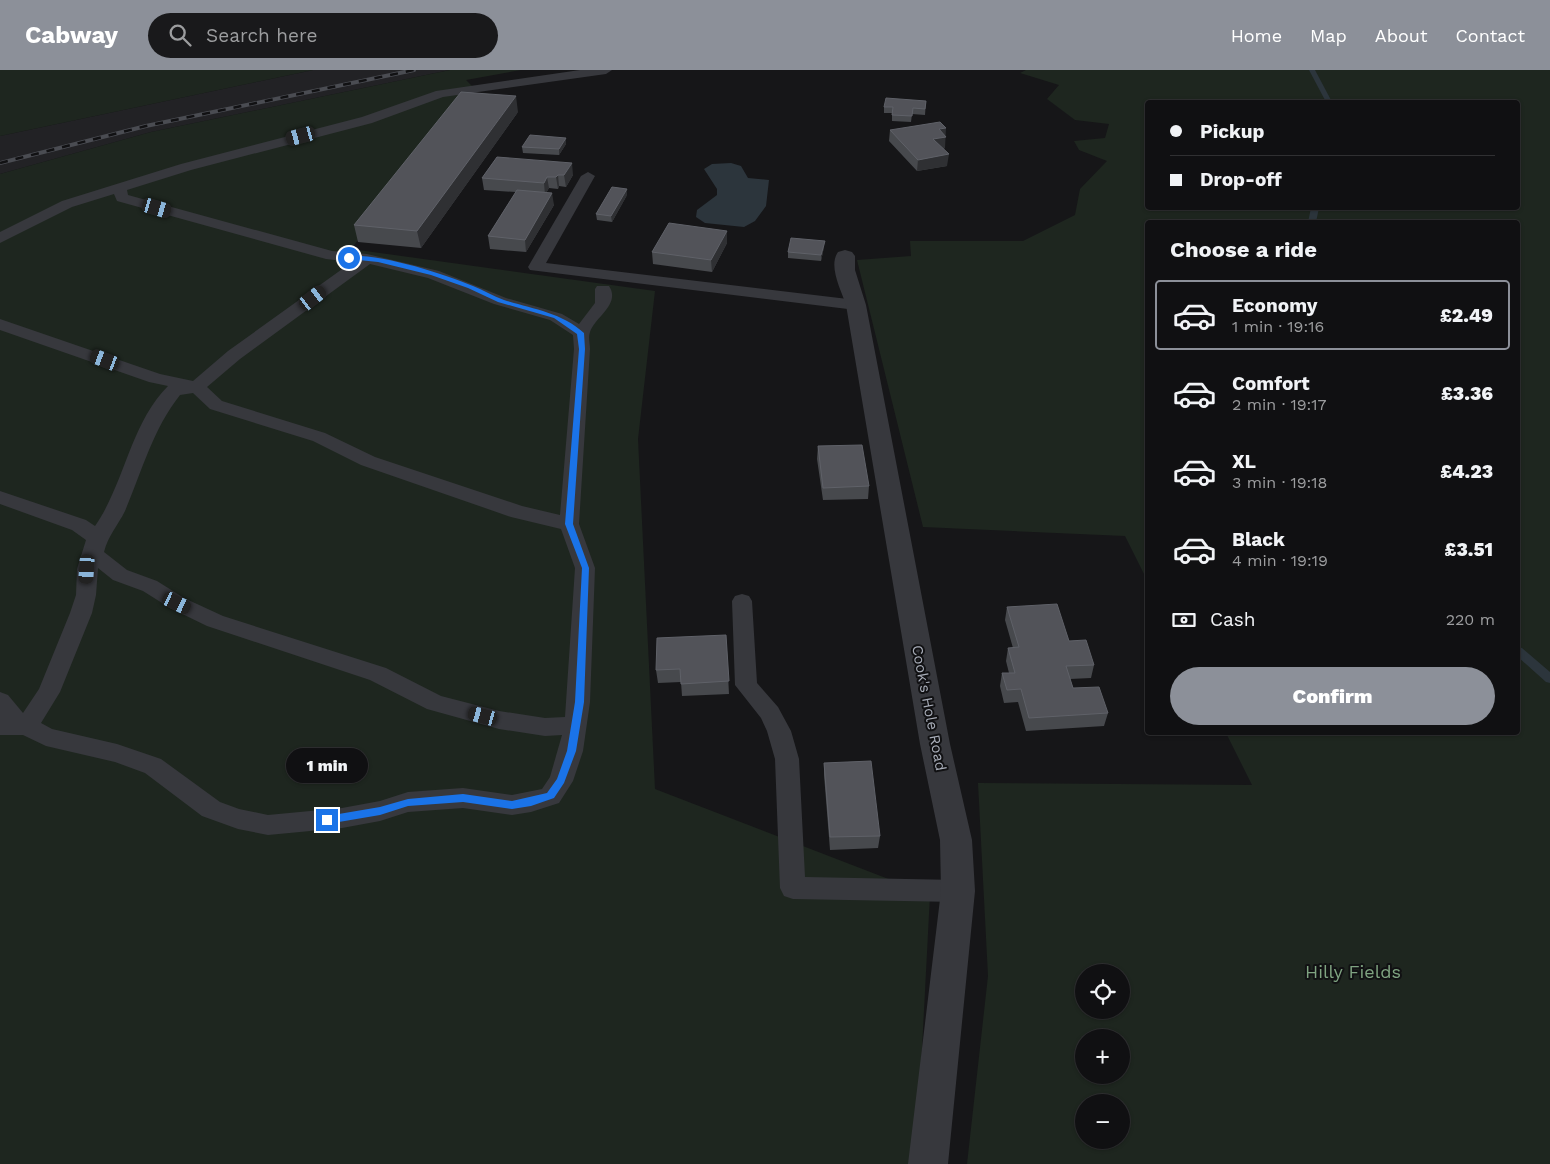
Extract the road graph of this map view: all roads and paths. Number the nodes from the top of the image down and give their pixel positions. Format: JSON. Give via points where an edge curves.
{"nodes":[{"id":1,"x":606,"y":70,"type":"edge"},
{"id":2,"x":588,"y":176,"type":"dead end"},
{"id":3,"x":119,"y":189,"type":"junction"},
{"id":4,"x":0,"y":238,"type":"edge"},
{"id":5,"x":844,"y":256,"type":"dead end"},
{"id":6,"x":367,"y":259,"type":"junction"},
{"id":7,"x":604,"y":289,"type":"dead end"},
{"id":8,"x":856,"y":305,"type":"junction"},
{"id":9,"x":0,"y":324,"type":"edge"},
{"id":10,"x":580,"y":333,"type":"junction"},
{"id":11,"x":198,"y":387,"type":"junction"},
{"id":12,"x":0,"y":496,"type":"edge"},
{"id":13,"x":569,"y":524,"type":"junction"},
{"id":14,"x":95,"y":546,"type":"junction"},
{"id":15,"x":742,"y":601,"type":"dead end"},
{"id":16,"x":0,"y":701,"type":"edge"},
{"id":17,"x":575,"y":725,"type":"junction"},
{"id":18,"x":0,"y":726,"type":"edge"},
{"id":19,"x":27,"y":726,"type":"junction"},
{"id":20,"x":958,"y":891,"type":"junction"},
{"id":21,"x":928,"y":1164,"type":"edge"}],
"edges":[{"from":1,"to":3,"type":"lane","via":[[441,94],[367,120],[186,167]]},
{"from":2,"to":8,"type":"lane","via":[[536,267]]},
{"from":3,"to":4,"type":"lane","via":[[67,204]]},
{"from":3,"to":6,"type":"lane","via":[[122,198],[243,233],[331,256]]},
{"from":5,"to":8,"type":"street","name":"Cook's Hole Road"},
{"from":6,"to":10,"type":"lane","via":[[433,274],[500,301],[556,317]]},
{"from":6,"to":11,"type":"lane","via":[[234,355]]},
{"from":7,"to":10,"type":"lane","via":[[603,303]]},
{"from":8,"to":20,"type":"street","name":"Cook's Hole Road","via":[[935,744],[956,840]]},
{"from":9,"to":11,"type":"lane","via":[[155,378]]},
{"from":10,"to":13,"type":"lane","via":[[582,349]]},
{"from":11,"to":13,"type":"lane","via":[[216,405],[318,437],[368,461],[457,492]]},
{"from":11,"to":14,"type":"lane","via":[[174,390],[155,414],[114,513]]},
{"from":12,"to":14,"type":"lane","via":[[79,525]]},
{"from":13,"to":17,"type":"lane","via":[[586,568]]},
{"from":14,"to":17,"type":"lane","via":[[120,575],[150,586],[215,621],[378,674],[436,704],[499,720],[545,727]]},
{"from":14,"to":19,"type":"lane","via":[[87,569],[86,595],[81,613],[49,692]]},
{"from":15,"to":20,"type":"lane","via":[[746,685],[770,713],[787,759],[792,888]]},
{"from":16,"to":19,"type":"lane","via":[[16,720]]},
{"from":17,"to":19,"type":"lane","via":[[571,751],[561,780],[550,796],[512,805],[463,798],[417,802],[342,818],[268,825],[211,809],[153,766],[117,752],[46,737]]},
{"from":18,"to":19,"type":"lane"},
{"from":20,"to":21,"type":"street","name":"Cook's Hole Road"}]}
